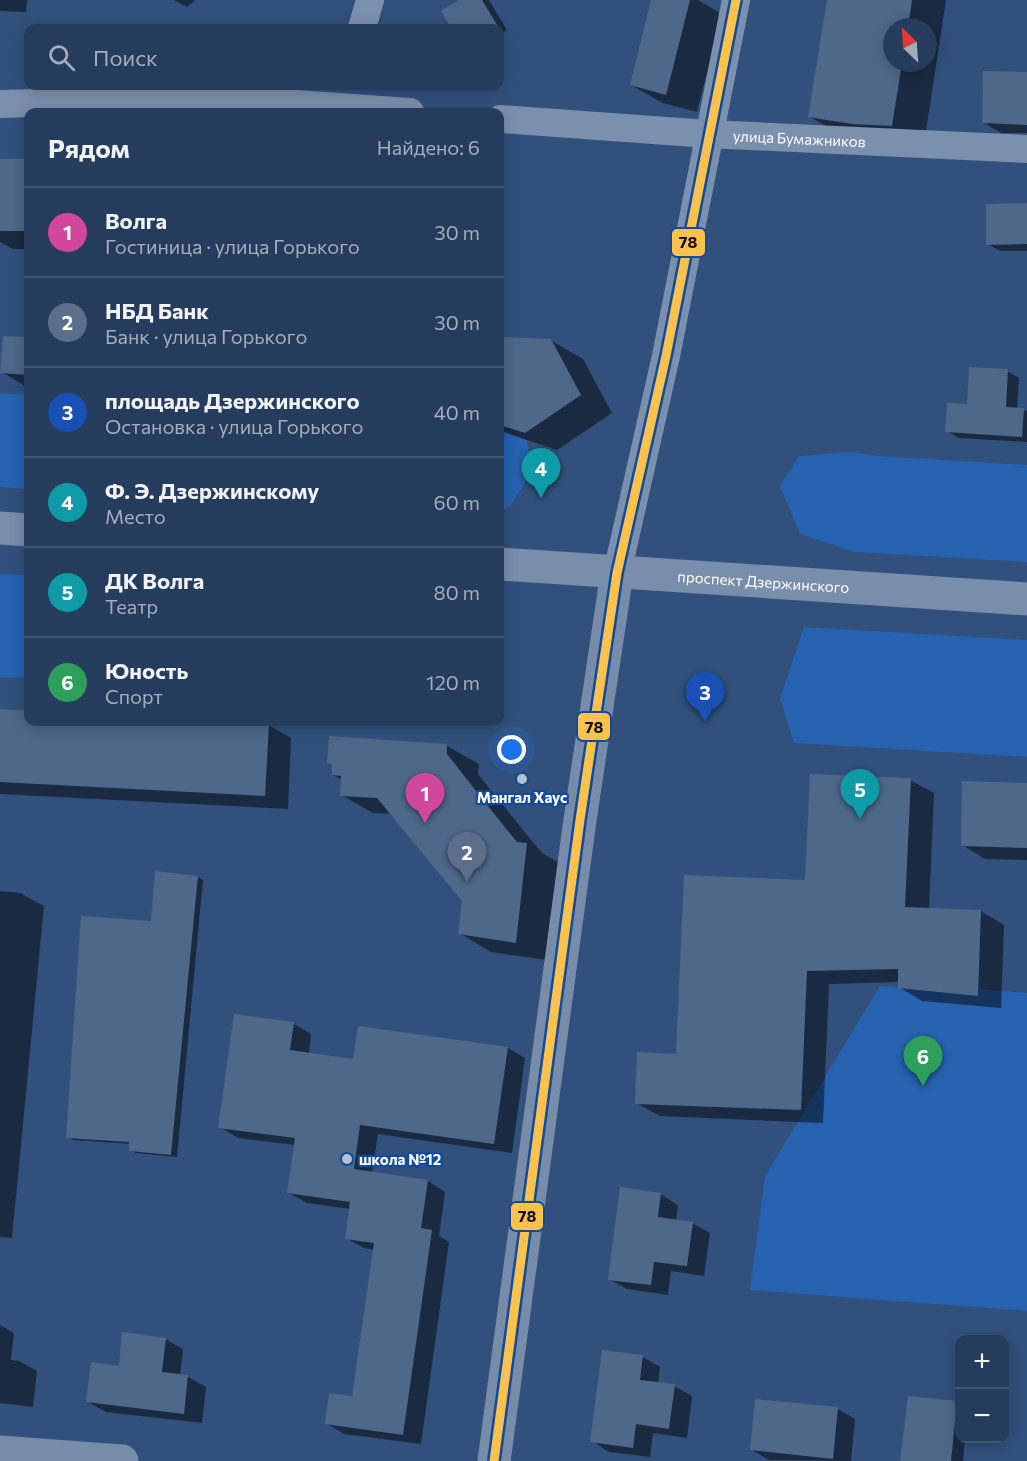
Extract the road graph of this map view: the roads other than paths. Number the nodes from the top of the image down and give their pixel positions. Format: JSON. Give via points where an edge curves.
{"nodes":[{"id":1,"x":370,"y":0,"type":"edge"},
{"id":2,"x":736,"y":0,"type":"edge"},
{"id":3,"x":363,"y":24,"type":"edge"},
{"id":4,"x":344,"y":96,"type":"edge"},
{"id":5,"x":0,"y":104,"type":"edge"},
{"id":6,"x":394,"y":108,"type":"edge"},
{"id":7,"x":504,"y":119,"type":"edge"},
{"id":8,"x":708,"y":134,"type":"junction"},
{"id":9,"x":1027,"y":149,"type":"edge"},
{"id":10,"x":0,"y":528,"type":"edge"},
{"id":11,"x":24,"y":530,"type":"edge"},
{"id":12,"x":504,"y":564,"type":"edge"},
{"id":13,"x":616,"y":573,"type":"junction"},
{"id":14,"x":1027,"y":599,"type":"edge"},
{"id":15,"x":0,"y":1452,"type":"edge"},
{"id":16,"x":122,"y":1461,"type":"edge"},
{"id":17,"x":494,"y":1461,"type":"edge"}],
"edges":[{"from":1,"to":3,"type":"street"},
{"from":2,"to":8,"type":"street"},
{"from":4,"to":5,"type":"street"},
{"from":4,"to":6,"type":"street"},
{"from":7,"to":8,"type":"street","name":"улица Бумажников"},
{"from":8,"to":9,"type":"street","name":"улица Бумажников"},
{"from":8,"to":13,"type":"street","via":[[666,356]]},
{"from":10,"to":11,"type":"main road"},
{"from":12,"to":13,"type":"main road","name":"проспект Дзержинского"},
{"from":13,"to":14,"type":"main road","name":"проспект Дзержинского"},
{"from":13,"to":17,"type":"street"},
{"from":15,"to":16,"type":"street"}]}
